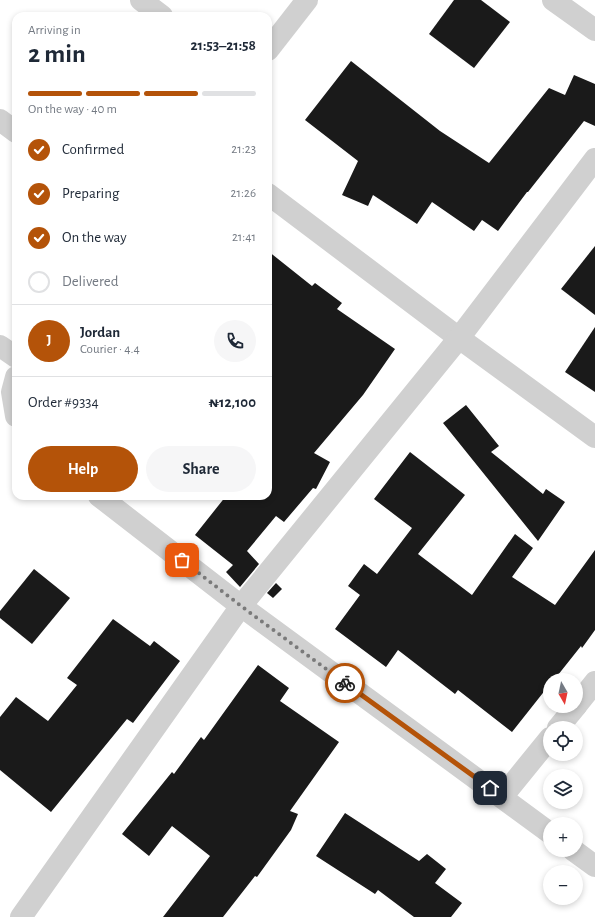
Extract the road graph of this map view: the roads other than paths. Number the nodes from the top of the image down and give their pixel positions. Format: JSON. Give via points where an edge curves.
{"nodes":[{"id":1,"x":141,"y":0,"type":"edge"},
{"id":2,"x":307,"y":0,"type":"edge"},
{"id":3,"x":553,"y":0,"type":"edge"},
{"id":4,"x":157,"y":12,"type":"edge"},
{"id":5,"x":595,"y":30,"type":"edge"},
{"id":6,"x":272,"y":45,"type":"edge"},
{"id":7,"x":0,"y":120,"type":"edge"},
{"id":8,"x":12,"y":129,"type":"edge"},
{"id":9,"x":595,"y":159,"type":"edge"},
{"id":10,"x":272,"y":197,"type":"edge"},
{"id":11,"x":459,"y":338,"type":"junction"},
{"id":12,"x":0,"y":346,"type":"edge"},
{"id":13,"x":12,"y":354,"type":"edge"},
{"id":14,"x":595,"y":437,"type":"edge"},
{"id":15,"x":104,"y":500,"type":"edge"},
{"id":16,"x":241,"y":606,"type":"junction"},
{"id":17,"x":595,"y":682,"type":"edge"},
{"id":18,"x":583,"y":697,"type":"edge"},
{"id":19,"x":570,"y":713,"type":"edge"},
{"id":20,"x":564,"y":721,"type":"edge"},
{"id":21,"x":543,"y":747,"type":"edge"},
{"id":22,"x":502,"y":798,"type":"junction"},
{"id":23,"x":543,"y":828,"type":"edge"},
{"id":24,"x":583,"y":857,"type":"edge"},
{"id":25,"x":595,"y":866,"type":"edge"},
{"id":26,"x":21,"y":917,"type":"edge"}],
"edges":[{"from":1,"to":4,"type":"street"},
{"from":2,"to":6,"type":"street"},
{"from":3,"to":5,"type":"street"},
{"from":7,"to":8,"type":"street"},
{"from":9,"to":11,"type":"street"},
{"from":10,"to":11,"type":"street"},
{"from":11,"to":14,"type":"street"},
{"from":11,"to":16,"type":"street"},
{"from":12,"to":13,"type":"street"},
{"from":15,"to":16,"type":"street"},
{"from":16,"to":22,"type":"street"},
{"from":16,"to":26,"type":"street"},
{"from":17,"to":18,"type":"street"},
{"from":19,"to":20,"type":"street"},
{"from":21,"to":22,"type":"street"},
{"from":22,"to":23,"type":"street"},
{"from":24,"to":25,"type":"street"}]}
